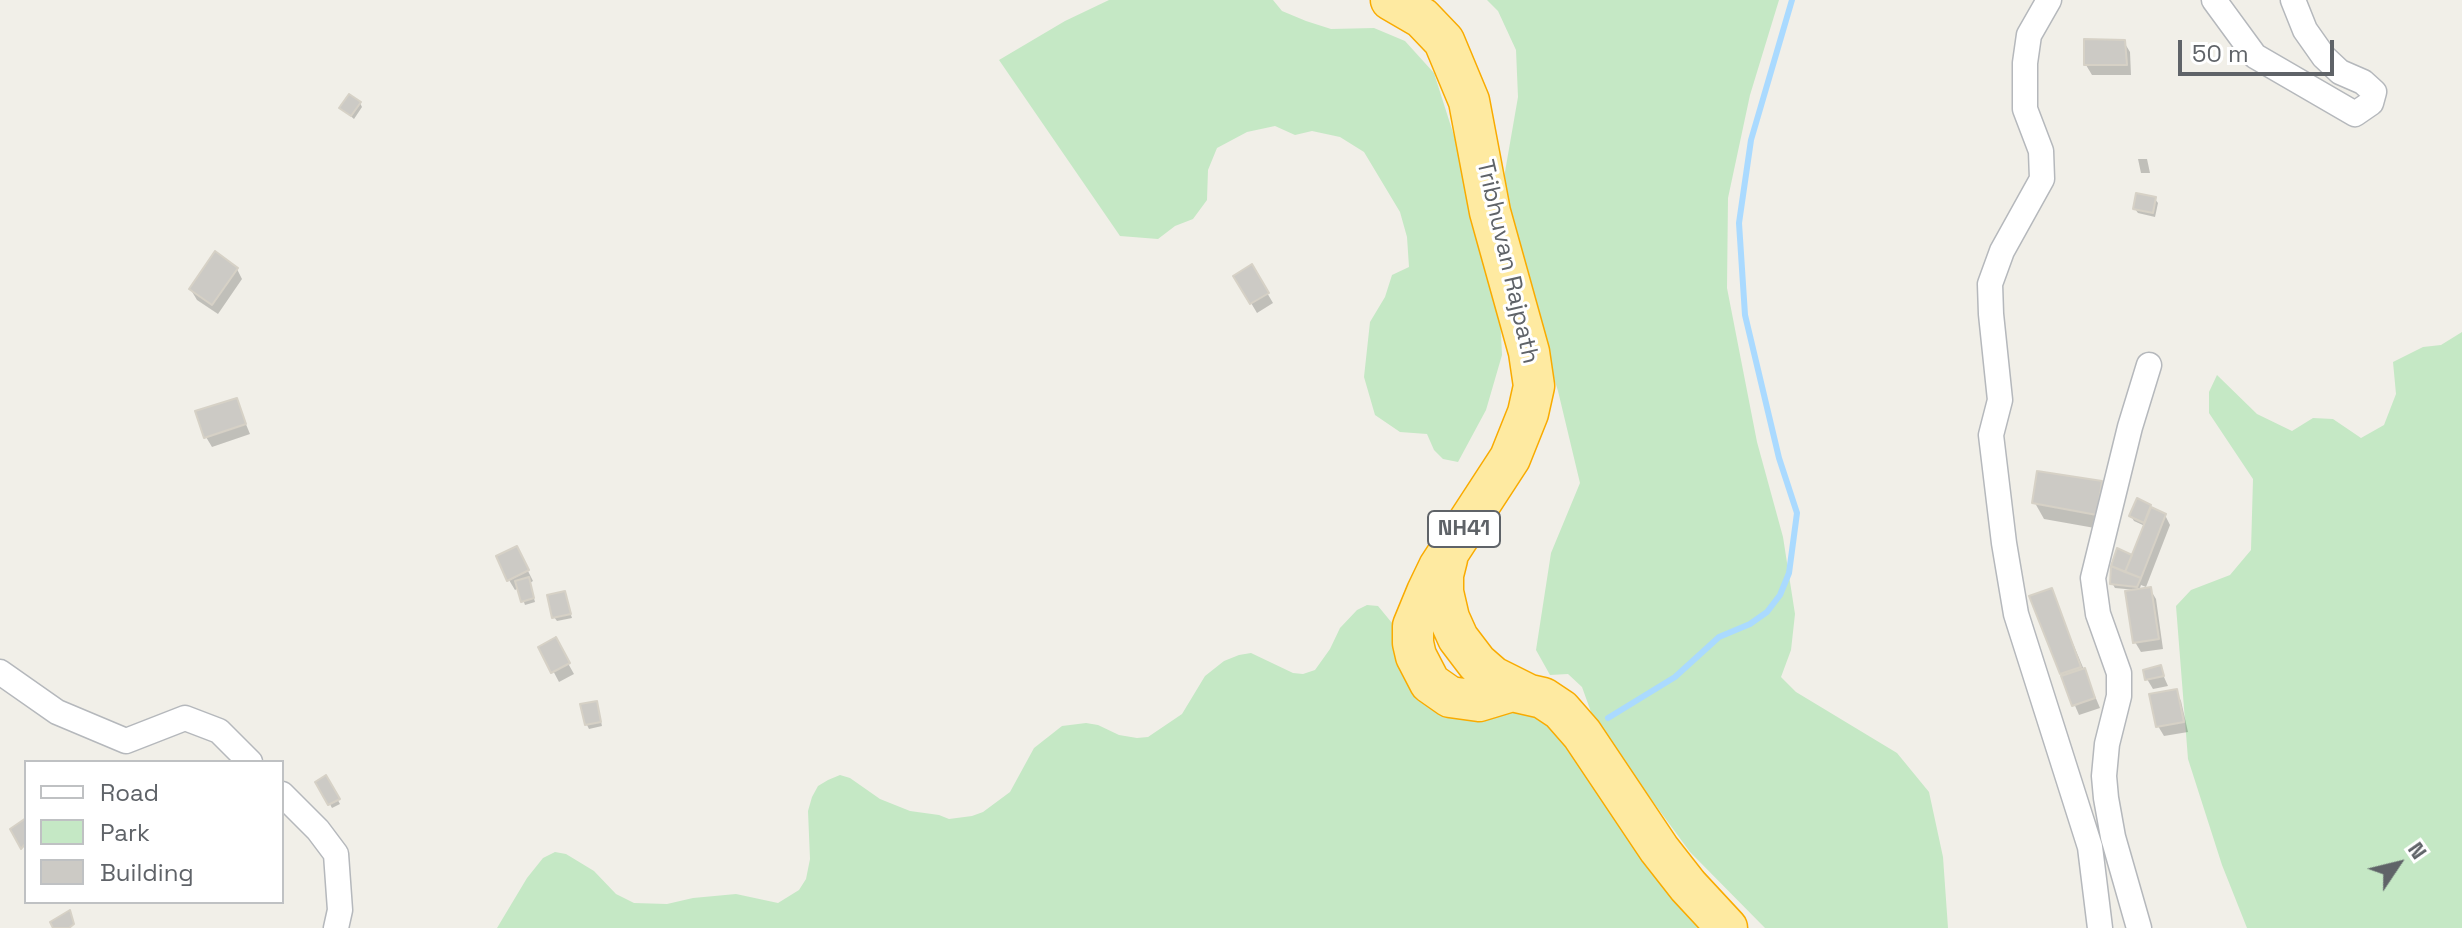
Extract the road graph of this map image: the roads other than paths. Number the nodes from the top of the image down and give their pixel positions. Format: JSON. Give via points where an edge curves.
{"nodes":[{"id":1,"x":1391,"y":0,"type":"edge"},
{"id":2,"x":2049,"y":0,"type":"edge"},
{"id":3,"x":2214,"y":0,"type":"edge"},
{"id":4,"x":2293,"y":0,"type":"edge"},
{"id":5,"x":2149,"y":365,"type":"dead end"},
{"id":6,"x":0,"y":672,"type":"edge"},
{"id":7,"x":248,"y":760,"type":"edge"},
{"id":8,"x":284,"y":796,"type":"edge"},
{"id":9,"x":2113,"y":837,"type":"junction"},
{"id":10,"x":2090,"y":847,"type":"junction"},
{"id":11,"x":336,"y":928,"type":"edge"},
{"id":12,"x":1727,"y":928,"type":"edge"},
{"id":13,"x":2100,"y":928,"type":"edge"},
{"id":14,"x":2139,"y":928,"type":"edge"}],
"edges":[{"from":1,"to":12,"type":"highway","name":"Tribhuvan Rajpath","number":"NH41","via":[[1433,28],[1457,69],[1533,372],[1532,399],[1510,458],[1449,552],[1413,626],[1423,673],[1436,689],[1458,700],[1479,701],[1512,691],[1543,698],[1561,710],[1659,849]]},
{"from":2,"to":10,"type":"street","via":[[2029,35],[2025,63],[2025,109],[2041,151],[2042,179],[1990,284],[2000,400],[1991,435],[2016,614]]},
{"from":3,"to":4,"type":"street","via":[[2255,56],[2355,114],[2371,103],[2374,92],[2324,57]]},
{"from":5,"to":9,"type":"street","via":[[2093,578],[2098,614],[2119,673],[2104,776]]},
{"from":6,"to":7,"type":"street","via":[[57,712],[126,741],[185,718],[219,731]]},
{"from":8,"to":11,"type":"street","via":[[336,854]]},
{"from":9,"to":10,"type":"street","via":[[2100,835]]},
{"from":9,"to":14,"type":"street"},
{"from":10,"to":13,"type":"street"}]}
